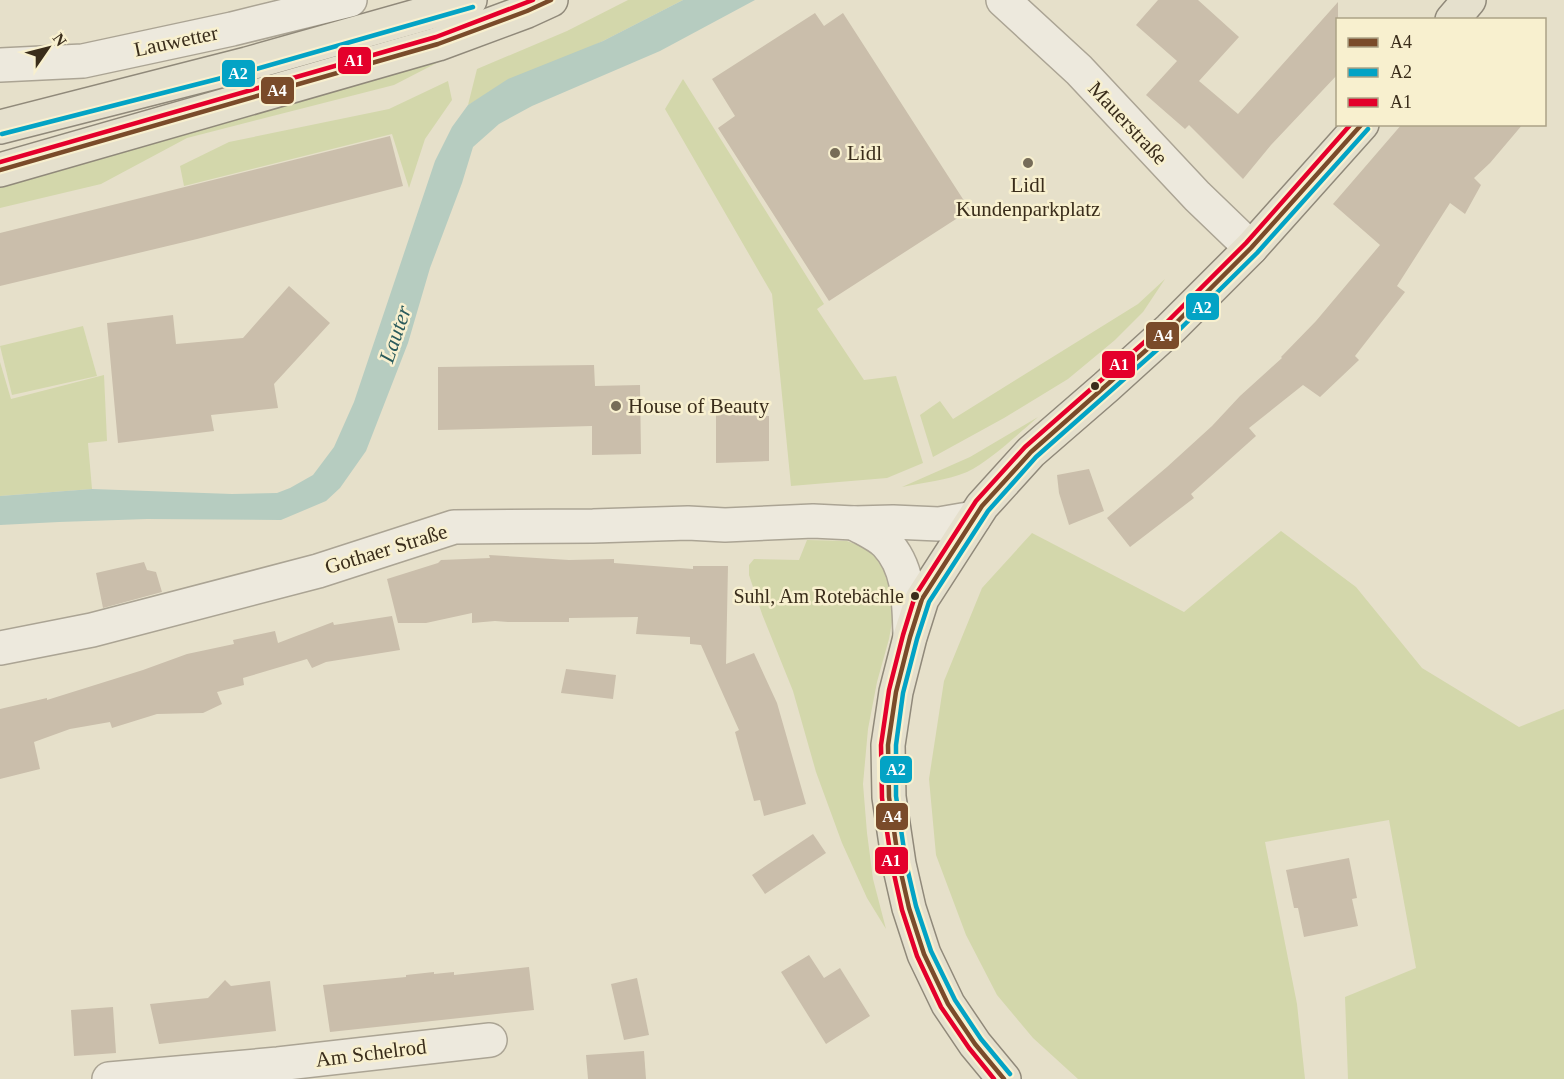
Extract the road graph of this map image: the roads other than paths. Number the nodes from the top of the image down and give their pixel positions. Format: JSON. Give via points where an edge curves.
{"nodes":[{"id":1,"x":350,"y":0,"type":"edge"},
{"id":2,"x":471,"y":0,"type":"edge"},
{"id":3,"x":551,"y":0,"type":"edge"},
{"id":4,"x":1003,"y":0,"type":"edge"},
{"id":5,"x":1469,"y":0,"type":"edge"},
{"id":6,"x":1454,"y":18,"type":"edge"},
{"id":7,"x":0,"y":65,"type":"edge"},
{"id":8,"x":1360,"y":126,"type":"edge"},
{"id":9,"x":0,"y":127,"type":"edge"},
{"id":10,"x":0,"y":170,"type":"edge"},
{"id":11,"x":1251,"y":248,"type":"junction"},
{"id":12,"x":974,"y":518,"type":"junction"},
{"id":13,"x":854,"y":523,"type":"junction"},
{"id":14,"x":910,"y":637,"type":"junction"},
{"id":15,"x":0,"y":648,"type":"edge"},
{"id":16,"x":490,"y":1040,"type":"dead end"},
{"id":17,"x":109,"y":1079,"type":"edge"},
{"id":18,"x":1004,"y":1079,"type":"edge"}],
"edges":[{"from":1,"to":7,"type":"street","name":"Lauwetter","via":[[83,61]]},
{"from":2,"to":9,"type":"main road","via":[[247,64]]},
{"from":3,"to":10,"type":"main road","via":[[438,44]]},
{"from":4,"to":11,"type":"street","name":"Mauerstraße","via":[[1079,70]]},
{"from":5,"to":6,"type":"main road"},
{"from":8,"to":11,"type":"main road"},
{"from":11,"to":12,"type":"main road","via":[[1170,329],[1030,452]]},
{"from":12,"to":13,"type":"street","name":"Gothaer Straße","via":[[939,524]]},
{"from":12,"to":14,"type":"main road","via":[[922,599]]},
{"from":13,"to":14,"type":"street","name":"Gothaer Straße","via":[[885,542],[898,561],[908,590]]},
{"from":13,"to":15,"type":"street","name":"Gothaer Straße","via":[[454,527],[307,574],[92,630]]},
{"from":14,"to":18,"type":"main road","via":[[888,745],[889,797],[899,864],[924,954],[948,1004]]},
{"from":16,"to":17,"type":"street","name":"Am Schelrod"}]}
